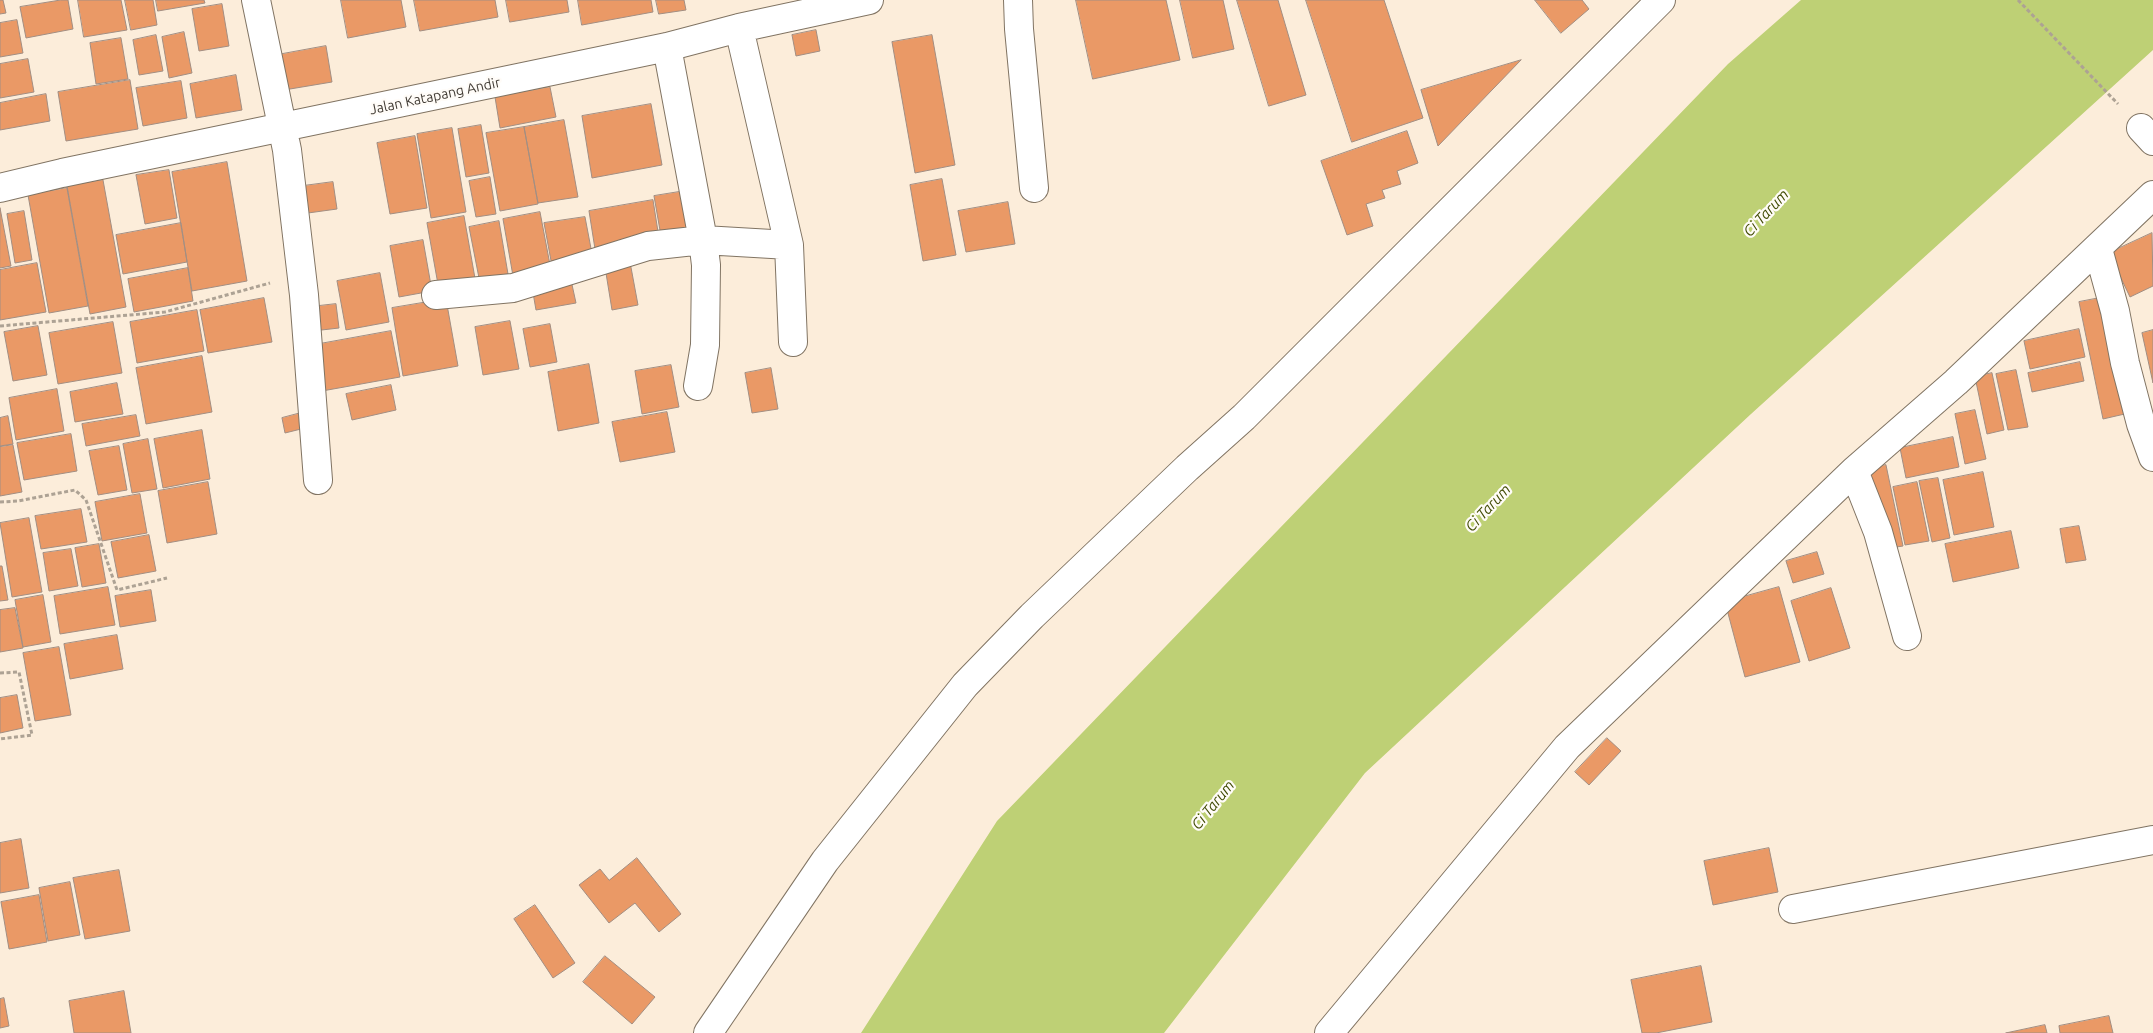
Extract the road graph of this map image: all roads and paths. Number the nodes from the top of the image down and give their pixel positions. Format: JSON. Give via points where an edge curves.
{"nodes":[{"id":1,"x":256,"y":0,"type":"edge"},
{"id":2,"x":869,"y":0,"type":"edge"},
{"id":3,"x":1018,"y":0,"type":"edge"},
{"id":4,"x":1661,"y":0,"type":"edge"},
{"id":5,"x":2018,"y":0,"type":"edge"},
{"id":6,"x":739,"y":28,"type":"junction"},
{"id":7,"x":667,"y":47,"type":"junction"},
{"id":8,"x":283,"y":128,"type":"junction"},
{"id":9,"x":2147,"y":134,"type":"edge"},
{"id":10,"x":0,"y":188,"type":"edge"},
{"id":11,"x":1034,"y":188,"type":"dead end"},
{"id":12,"x":2153,"y":195,"type":"edge"},
{"id":13,"x":703,"y":240,"type":"junction"},
{"id":14,"x":789,"y":245,"type":"junction"},
{"id":15,"x":2098,"y":249,"type":"junction"},
{"id":16,"x":302,"y":274,"type":"junction"},
{"id":17,"x":436,"y":295,"type":"dead end"},
{"id":18,"x":0,"y":326,"type":"edge"},
{"id":19,"x":793,"y":342,"type":"dead end"},
{"id":20,"x":698,"y":386,"type":"dead end"},
{"id":21,"x":2153,"y":457,"type":"edge"},
{"id":22,"x":1854,"y":471,"type":"junction"},
{"id":23,"x":318,"y":480,"type":"dead end"},
{"id":24,"x":0,"y":502,"type":"edge"},
{"id":25,"x":167,"y":578,"type":"dead end"},
{"id":26,"x":1907,"y":636,"type":"dead end"},
{"id":27,"x":0,"y":673,"type":"edge"},
{"id":28,"x":0,"y":739,"type":"edge"},
{"id":29,"x":2153,"y":840,"type":"edge"},
{"id":30,"x":1793,"y":909,"type":"dead end"},
{"id":31,"x":708,"y":1033,"type":"edge"},
{"id":32,"x":1329,"y":1033,"type":"edge"}],
"edges":[{"from":1,"to":8,"type":"street"},
{"from":2,"to":6,"type":"street","name":"Jalan Katapang Andir"},
{"from":3,"to":11,"type":"street"},
{"from":4,"to":31,"type":"street","via":[[1244,417],[1032,616],[964,685],[825,861]]},
{"from":5,"to":9,"type":"path"},
{"from":6,"to":7,"type":"street","name":"Jalan Katapang Andir"},
{"from":6,"to":14,"type":"street"},
{"from":7,"to":8,"type":"street","name":"Jalan Katapang Andir"},
{"from":7,"to":13,"type":"street"},
{"from":8,"to":10,"type":"street","name":"Jalan Katapang Andir"},
{"from":8,"to":16,"type":"street"},
{"from":12,"to":15,"type":"street"},
{"from":13,"to":14,"type":"street"},
{"from":13,"to":17,"type":"street","via":[[648,246],[513,288]]},
{"from":13,"to":20,"type":"street","via":[[706,265],[705,345]]},
{"from":14,"to":19,"type":"street"},
{"from":15,"to":21,"type":"street","via":[[2141,424]]},
{"from":15,"to":22,"type":"street","via":[[1956,382]]},
{"from":16,"to":18,"type":"path","via":[[165,312]]},
{"from":16,"to":23,"type":"street"},
{"from":22,"to":26,"type":"street","via":[[1878,532]]},
{"from":22,"to":32,"type":"street","via":[[1567,747]]},
{"from":24,"to":25,"type":"path","via":[[76,490],[86,500],[117,590]]},
{"from":27,"to":28,"type":"path","via":[[19,672],[32,735]]},
{"from":29,"to":30,"type":"street"}]}
